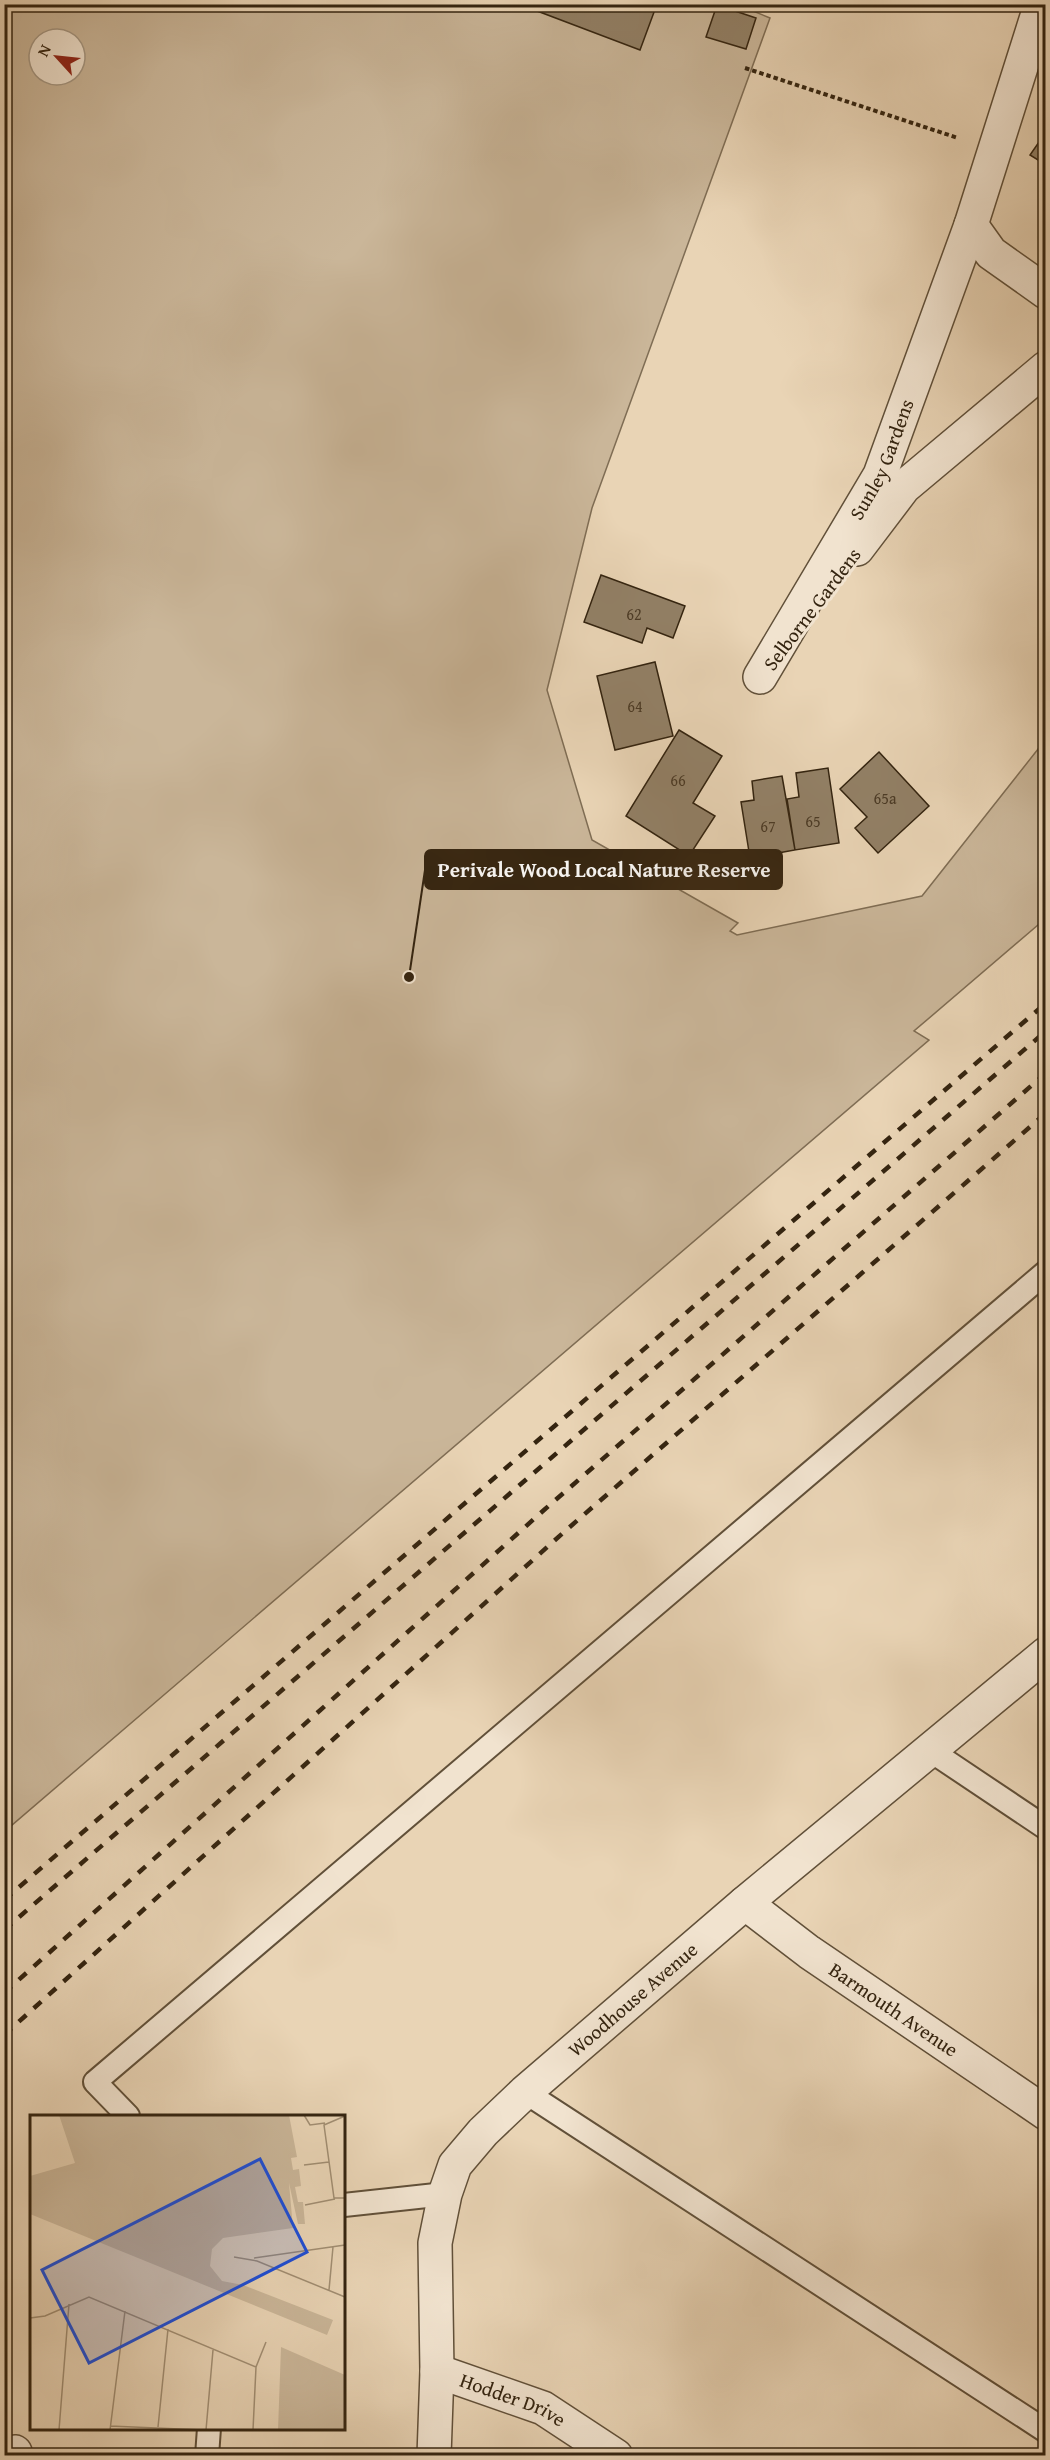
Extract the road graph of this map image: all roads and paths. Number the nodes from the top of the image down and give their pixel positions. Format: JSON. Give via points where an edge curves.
{"nodes":[{"id":1,"x":1041,"y":4,"type":"edge"},
{"id":2,"x":745,"y":68,"type":"dead end"},
{"id":3,"x":993,"y":150,"type":"junction"},
{"id":4,"x":971,"y":225,"type":"junction"},
{"id":5,"x":1035,"y":286,"type":"edge"},
{"id":6,"x":1046,"y":368,"type":"edge"},
{"id":7,"x":760,"y":677,"type":"joint"},
{"id":8,"x":1046,"y":1272,"type":"edge"},
{"id":9,"x":1046,"y":1654,"type":"edge"},
{"id":10,"x":928,"y":1749,"type":"junction"},
{"id":11,"x":1046,"y":1828,"type":"edge"},
{"id":12,"x":745,"y":1903,"type":"junction"},
{"id":13,"x":525,"y":2091,"type":"junction"},
{"id":14,"x":1046,"y":2113,"type":"edge"},
{"id":15,"x":127,"y":2115,"type":"edge"},
{"id":16,"x":445,"y":2194,"type":"junction"},
{"id":17,"x":345,"y":2205,"type":"edge"},
{"id":18,"x":437,"y":2371,"type":"junction"},
{"id":19,"x":209,"y":2430,"type":"edge"},
{"id":20,"x":1046,"y":2431,"type":"edge"},
{"id":21,"x":207,"y":2456,"type":"edge"},
{"id":22,"x":434,"y":2456,"type":"edge"},
{"id":23,"x":616,"y":2456,"type":"edge"}],
"edges":[{"from":1,"to":3,"type":"street","name":"Sunley Gardens"},
{"from":2,"to":3,"type":"path"},
{"from":3,"to":4,"type":"street","name":"Sunley Gardens"},
{"from":4,"to":5,"type":"street","via":[[991,253]]},
{"from":4,"to":7,"type":"street","name":"Sunley Gardens","via":[[880,475]]},
{"from":6,"to":7,"type":"street","name":"Selborne Gardens","via":[[904,487]]},
{"from":8,"to":15,"type":"lane","via":[[95,2082]]},
{"from":9,"to":10,"type":"street","name":"Woodhouse Avenue"},
{"from":10,"to":11,"type":"lane"},
{"from":10,"to":12,"type":"street","name":"Woodhouse Avenue"},
{"from":12,"to":13,"type":"street","name":"Woodhouse Avenue"},
{"from":12,"to":14,"type":"street","name":"Barmouth Avenue","via":[[809,1952]]},
{"from":13,"to":16,"type":"street","name":"Woodhouse Avenue","via":[[456,2165]]},
{"from":13,"to":20,"type":"lane"},
{"from":16,"to":17,"type":"lane"},
{"from":16,"to":18,"type":"street","name":"Woodhouse Avenue","via":[[435,2243]]},
{"from":18,"to":22,"type":"street","name":"Woodhouse Avenue"},
{"from":18,"to":23,"type":"street","name":"Hodder Drive","via":[[543,2408]]},
{"from":19,"to":21,"type":"lane"}]}
